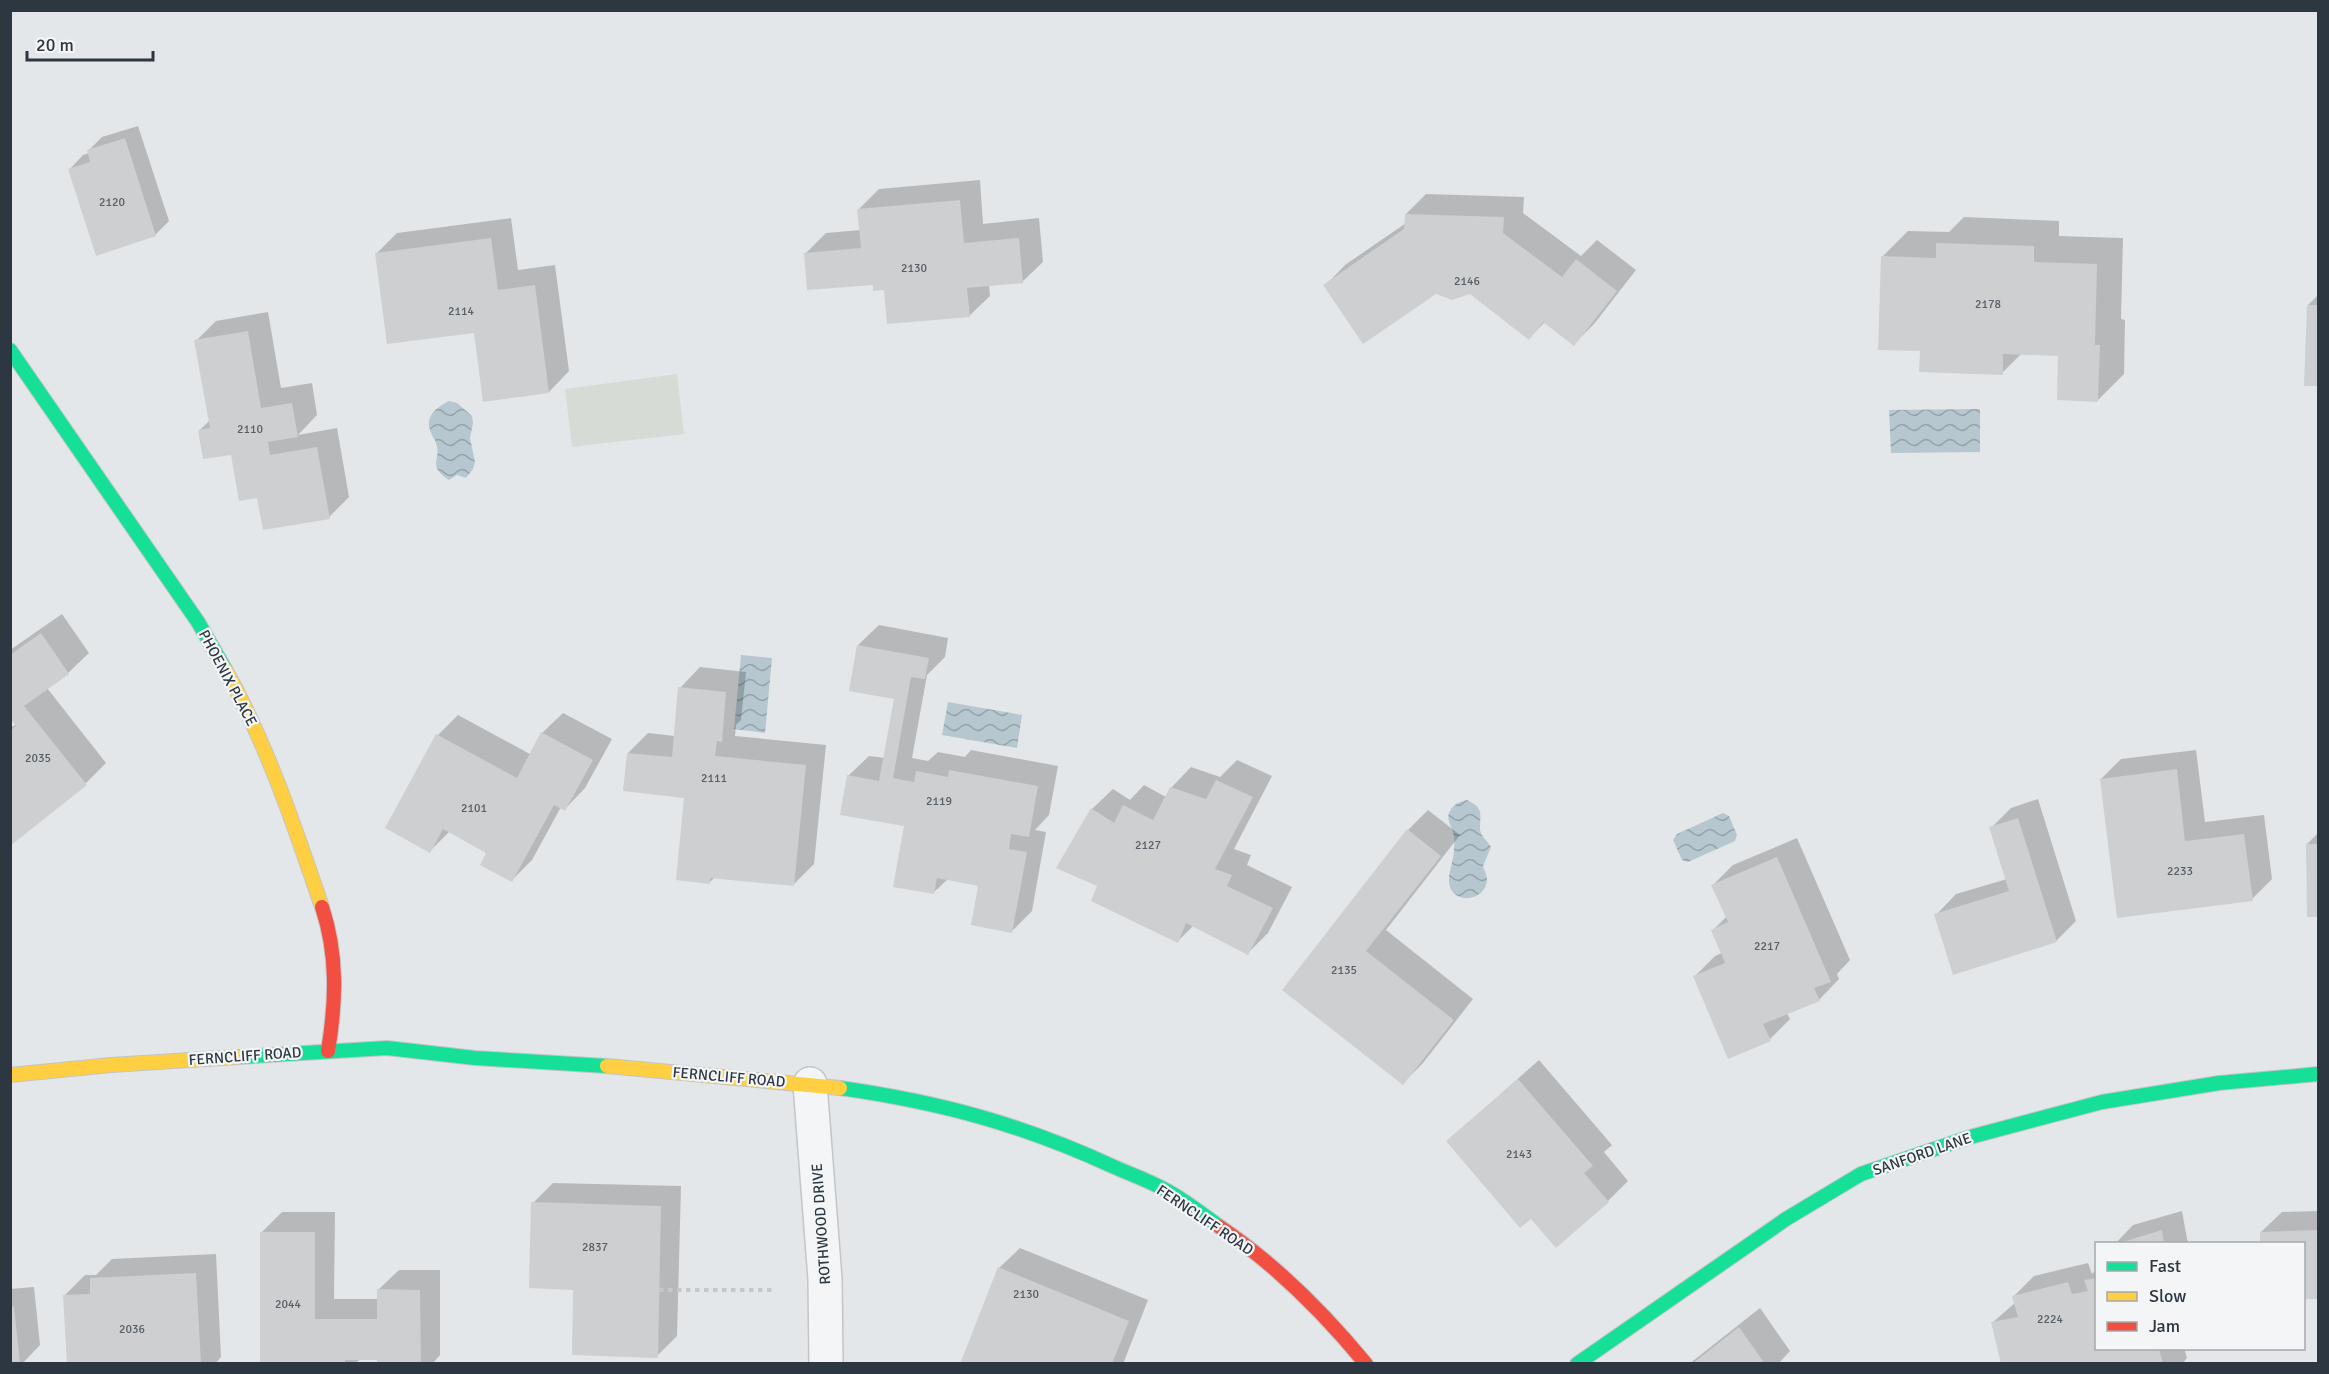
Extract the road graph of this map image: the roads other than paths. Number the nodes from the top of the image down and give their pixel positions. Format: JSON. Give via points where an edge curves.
{"nodes":[{"id":1,"x":10,"y":350,"type":"edge"},
{"id":2,"x":327,"y":1051,"type":"junction"},
{"id":3,"x":2319,"y":1074,"type":"edge"},
{"id":4,"x":10,"y":1075,"type":"edge"},
{"id":5,"x":810,"y":1084,"type":"junction"},
{"id":6,"x":826,"y":1364,"type":"edge"},
{"id":7,"x":1366,"y":1364,"type":"edge"},
{"id":8,"x":1577,"y":1364,"type":"edge"}],
"edges":[{"from":1,"to":2,"type":"street","name":"PHOENIX PLACE","via":[[198,622],[248,710],[286,800],[330,932],[334,1015]]},
{"from":2,"to":4,"type":"street","name":"FERNCLIFF ROAD"},
{"from":2,"to":5,"type":"street","name":"FERNCLIFF ROAD","via":[[387,1048]]},
{"from":3,"to":8,"type":"street","name":"SANFORD LANE","via":[[2219,1083],[2102,1102],[1970,1137],[1861,1174],[1786,1219]]},
{"from":5,"to":6,"type":"street","name":"ROTHWOOD DRIVE","via":[[825,1279]]},
{"from":5,"to":7,"type":"street","name":"FERNCLIFF ROAD","via":[[904,1097],[980,1115],[1074,1148],[1169,1192],[1243,1242],[1329,1321]]}]}
